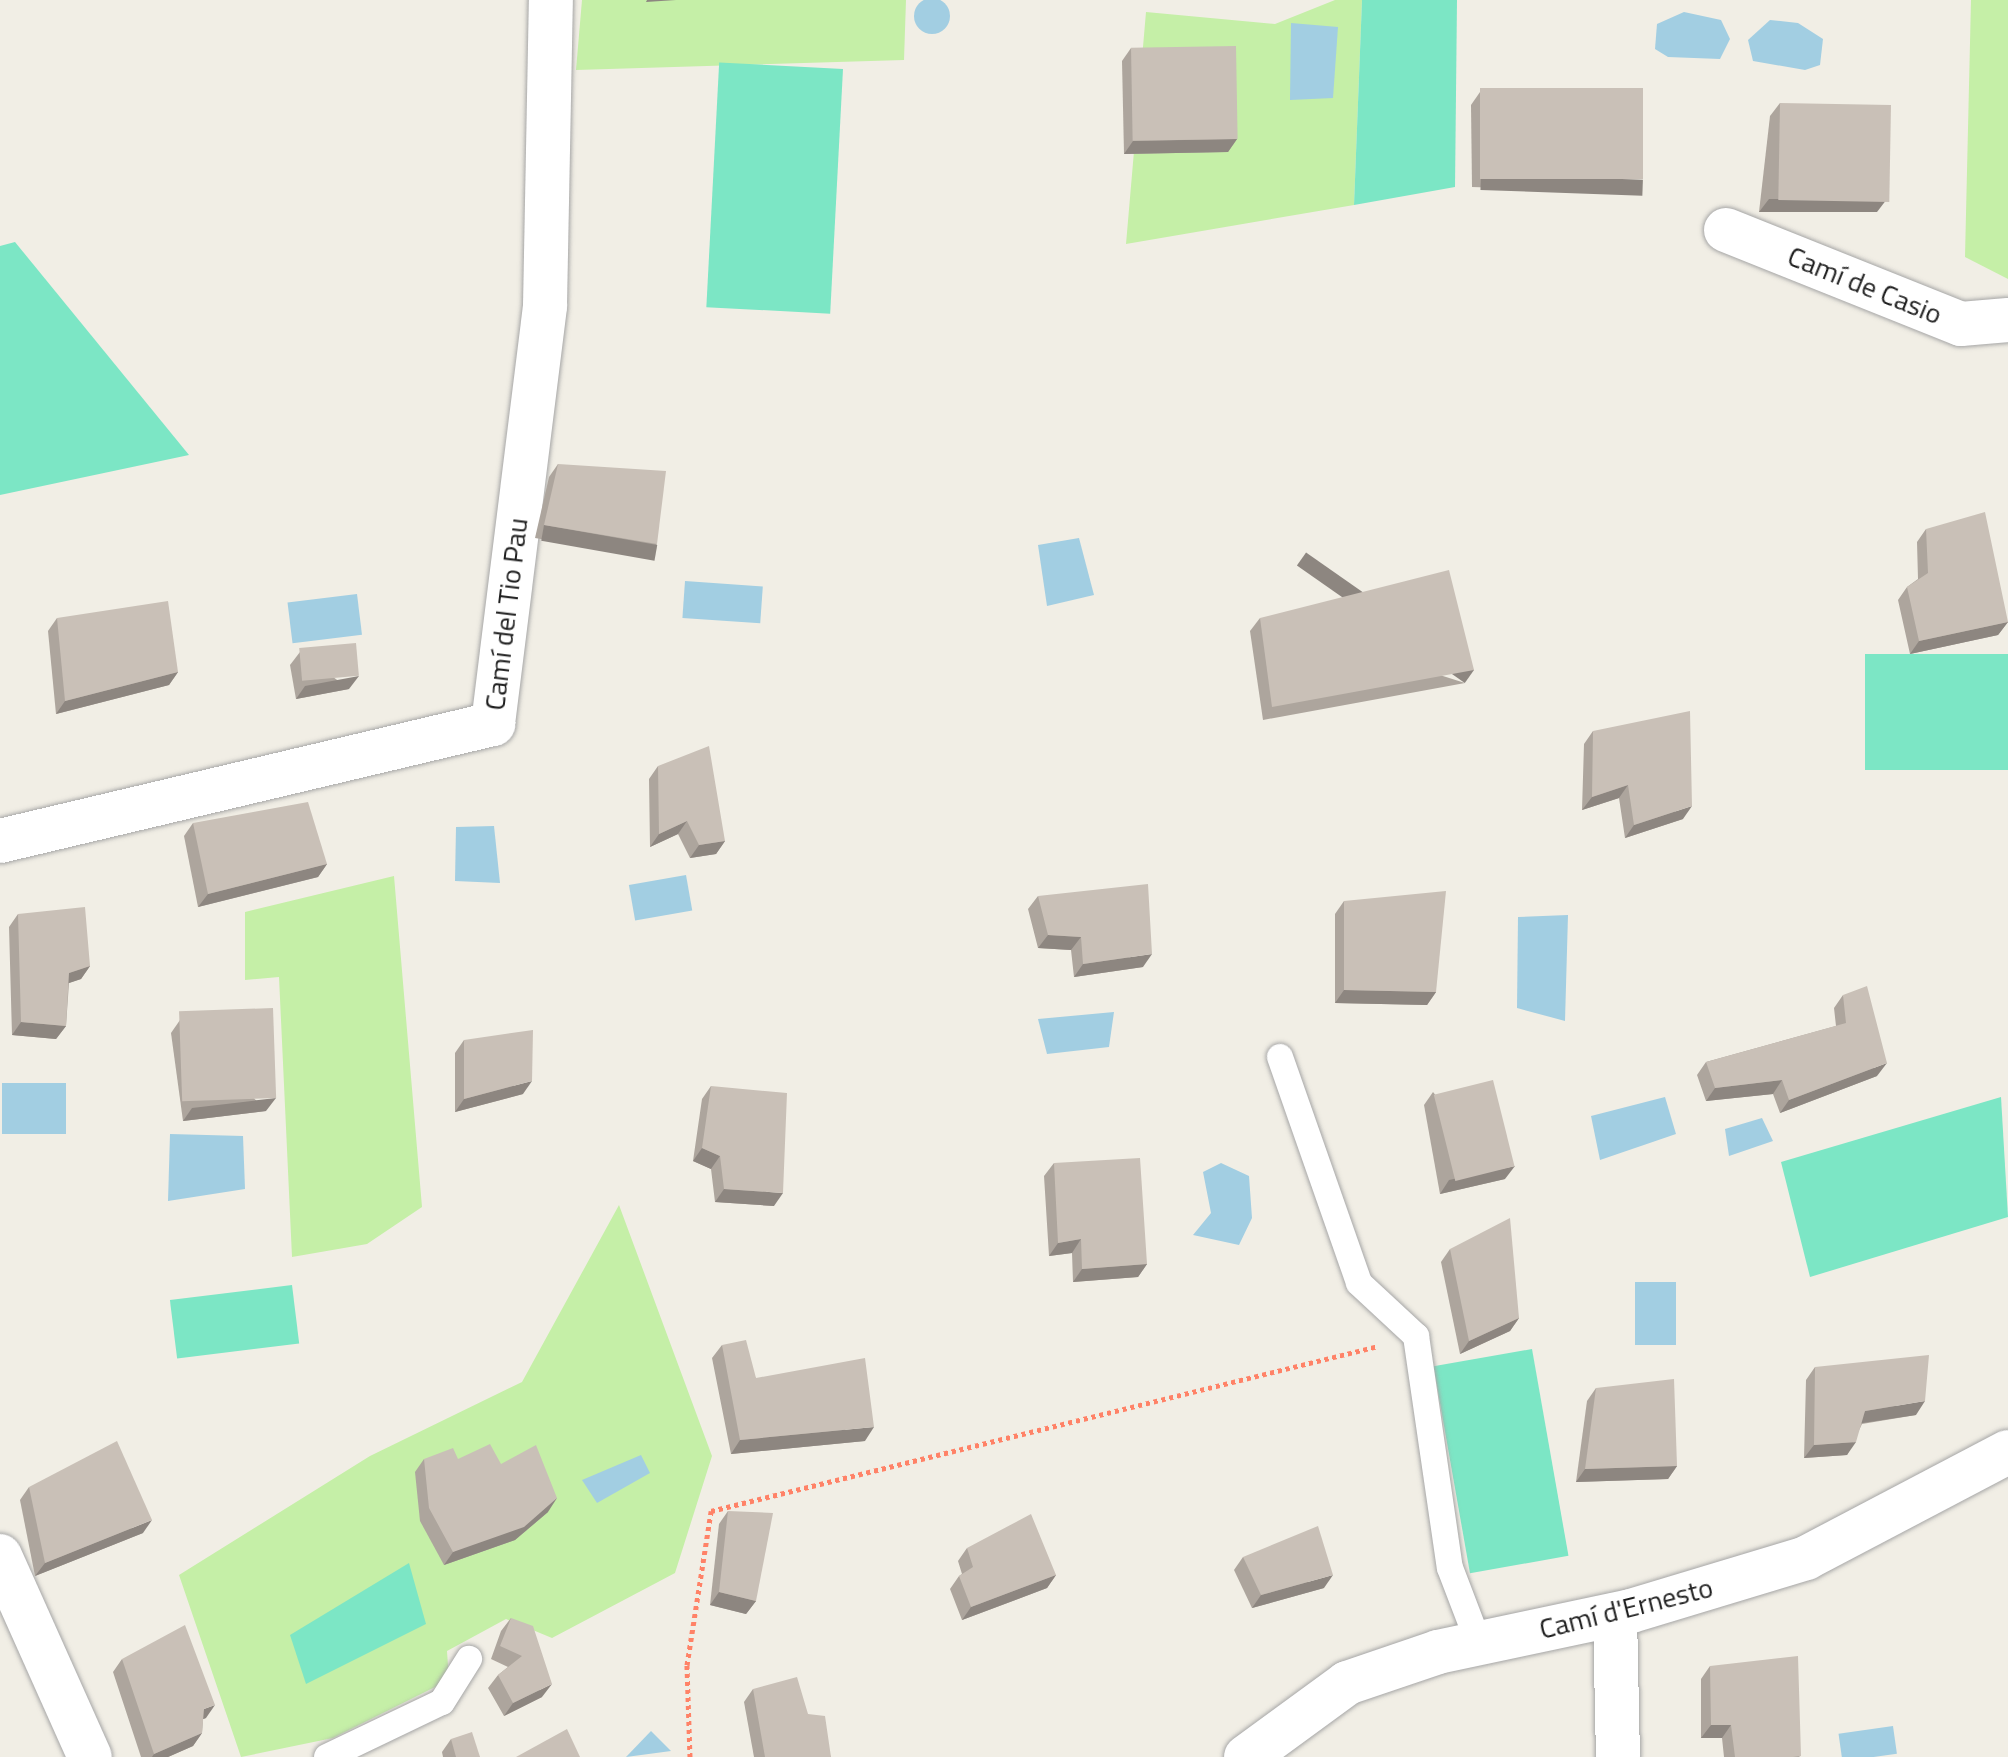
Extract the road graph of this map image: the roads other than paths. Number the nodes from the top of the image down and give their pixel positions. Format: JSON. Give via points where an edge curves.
{"nodes":[{"id":1,"x":551,"y":0,"type":"edge"},
{"id":2,"x":1726,"y":230,"type":"dead end"},
{"id":3,"x":2008,"y":320,"type":"edge"},
{"id":4,"x":0,"y":841,"type":"edge"},
{"id":5,"x":1280,"y":1057,"type":"dead end"},
{"id":6,"x":2008,"y":1452,"type":"edge"},
{"id":7,"x":0,"y":1556,"type":"edge"},
{"id":8,"x":1615,"y":1615,"type":"junction"},
{"id":9,"x":1479,"y":1644,"type":"junction"},
{"id":10,"x":469,"y":1659,"type":"dead end"},
{"id":11,"x":90,"y":1757,"type":"edge"},
{"id":12,"x":327,"y":1757,"type":"edge"},
{"id":13,"x":1246,"y":1757,"type":"edge"},
{"id":14,"x":1618,"y":1757,"type":"edge"}],
"edges":[{"from":1,"to":4,"type":"street","name":"Camí del Tio Pau","via":[[545,306],[493,724]]},
{"from":2,"to":3,"type":"street","name":"Camí de Casio","via":[[1961,324]]},
{"from":5,"to":9,"type":"lane","via":[[1359,1283],[1416,1336],[1450,1568]]},
{"from":6,"to":8,"type":"street","name":"Camí d'Ernesto","via":[[1806,1558]]},
{"from":7,"to":11,"type":"street"},
{"from":8,"to":9,"type":"street","name":"Camí d'Ernesto"},
{"from":8,"to":14,"type":"street"},
{"from":9,"to":13,"type":"street","name":"Camí d'Ernesto","via":[[1347,1683]]},
{"from":10,"to":12,"type":"lane","via":[[442,1702]]}]}
